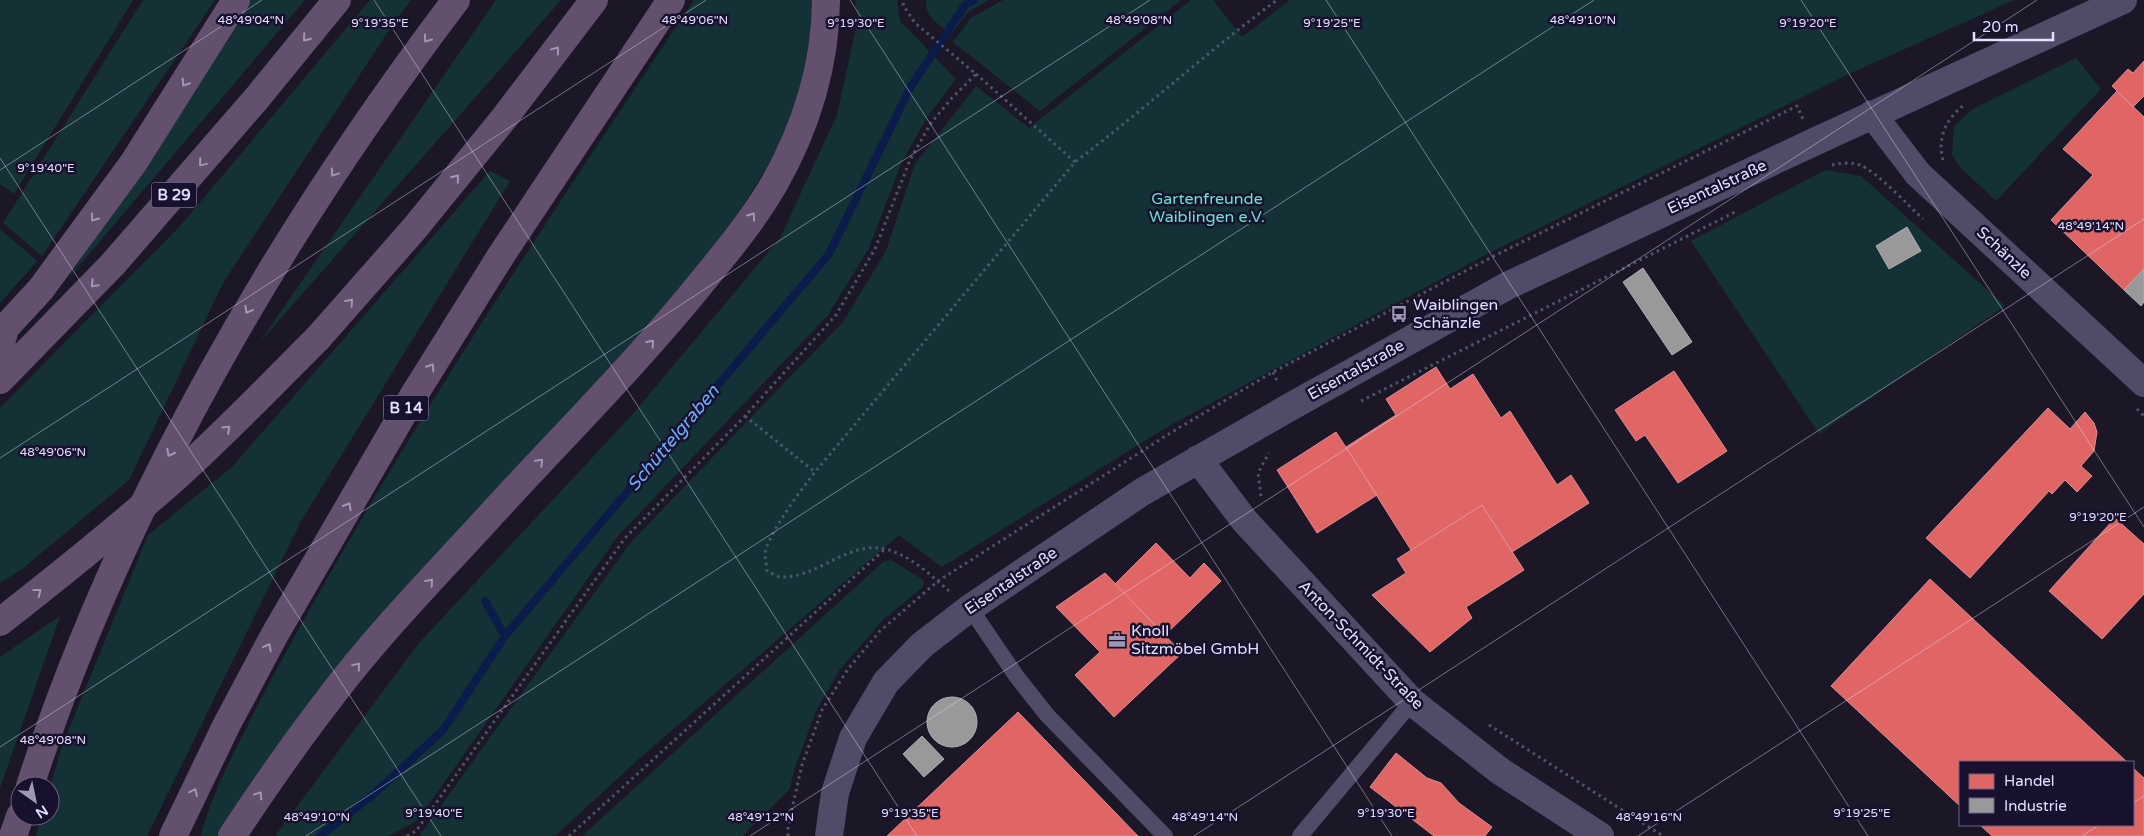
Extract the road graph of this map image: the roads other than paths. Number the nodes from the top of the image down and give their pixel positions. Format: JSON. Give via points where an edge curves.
{"nodes":[{"id":1,"x":236,"y":0,"type":"edge"},
{"id":2,"x":337,"y":0,"type":"edge"},
{"id":3,"x":456,"y":0,"type":"edge"},
{"id":4,"x":594,"y":0,"type":"edge"},
{"id":5,"x":671,"y":0,"type":"edge"},
{"id":6,"x":826,"y":0,"type":"edge"},
{"id":7,"x":2123,"y":0,"type":"edge"},
{"id":8,"x":1872,"y":114,"type":"junction"},
{"id":9,"x":0,"y":348,"type":"edge"},
{"id":10,"x":0,"y":380,"type":"edge"},
{"id":11,"x":2138,"y":394,"type":"edge"},
{"id":12,"x":1198,"y":459,"type":"junction"},
{"id":13,"x":970,"y":608,"type":"junction"},
{"id":14,"x":0,"y":622,"type":"edge"},
{"id":15,"x":1412,"y":702,"type":"junction"},
{"id":16,"x":33,"y":776,"type":"edge"},
{"id":17,"x":173,"y":836,"type":"edge"},
{"id":18,"x":232,"y":836,"type":"edge"},
{"id":19,"x":829,"y":836,"type":"edge"},
{"id":20,"x":1164,"y":836,"type":"edge"},
{"id":21,"x":1300,"y":836,"type":"edge"},
{"id":22,"x":1600,"y":836,"type":"edge"}],
"edges":[{"from":1,"to":9,"type":"highway","one_way":true,"via":[[134,162],[41,289],[5,328]]},
{"from":2,"to":10,"type":"highway","number":"B 29","one_way":true,"via":[[133,242]]},
{"from":3,"to":16,"type":"highway","one_way":true,"via":[[314,203],[252,304],[170,453],[110,579],[50,723]]},
{"from":14,"to":4,"type":"highway","one_way":true,"bridge":true,"via":[[99,544],[176,476],[318,338],[414,229]]},
{"from":17,"to":5,"type":"highway","number":"B 14","one_way":true,"via":[[274,634],[412,398],[502,254]]},
{"from":18,"to":6,"type":"highway","one_way":true,"via":[[336,690],[484,522],[670,323],[774,185],[797,137],[815,86],[826,32]]},
{"from":7,"to":8,"type":"street","name":"Eisentalstraße"},
{"from":8,"to":11,"type":"street","name":"Schänzle","via":[[1918,174]]},
{"from":8,"to":12,"type":"street","name":"Eisentalstraße","via":[[1507,286]]},
{"from":12,"to":13,"type":"street","name":"Eisentalstraße","via":[[1142,492]]},
{"from":12,"to":15,"type":"street","name":"Anton-Schmidt-Straße","via":[[1244,520]]},
{"from":13,"to":19,"type":"street","name":"Eisentalstraße","via":[[922,645],[886,682],[853,738],[834,793]]},
{"from":13,"to":20,"type":"lane","via":[[1047,716]]},
{"from":15,"to":21,"type":"lane"},
{"from":15,"to":22,"type":"street","name":"Anton-Schmidt-Straße","via":[[1500,771]]}]}
